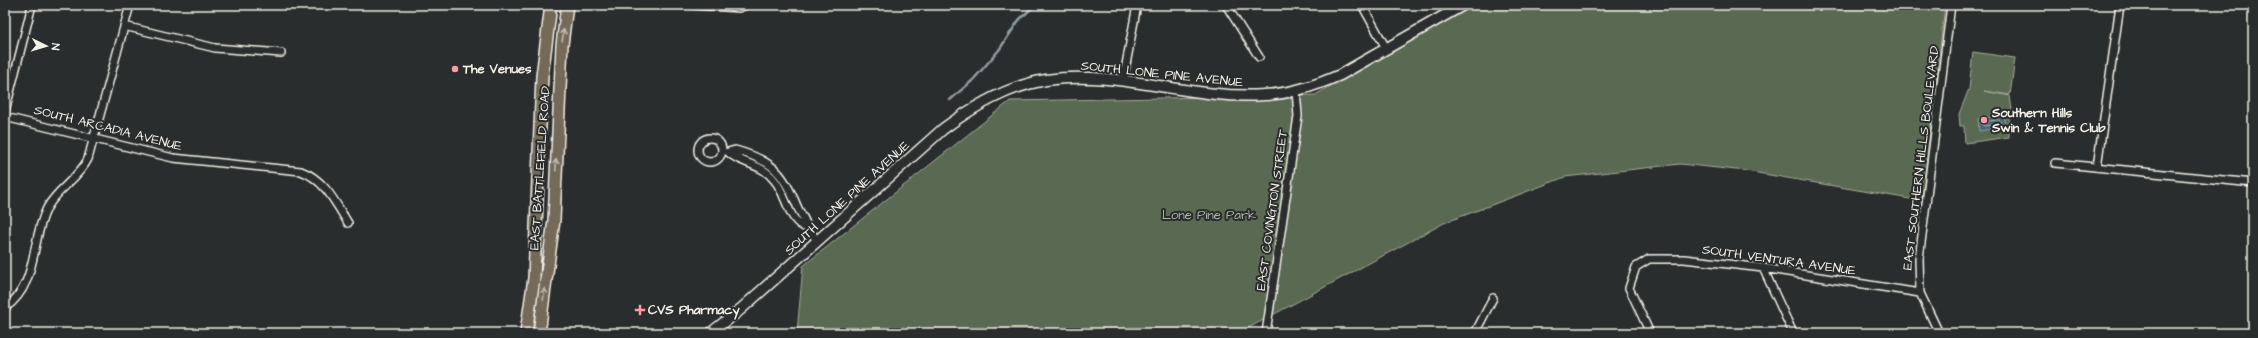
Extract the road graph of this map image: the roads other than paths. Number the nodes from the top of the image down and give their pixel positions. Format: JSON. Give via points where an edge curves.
{"nodes":[{"id":1,"x":32,"y":5,"type":"edge"},
{"id":2,"x":130,"y":5,"type":"edge"},
{"id":3,"x":551,"y":5,"type":"edge"},
{"id":4,"x":567,"y":5,"type":"edge"},
{"id":5,"x":695,"y":5,"type":"edge"},
{"id":6,"x":746,"y":5,"type":"edge"},
{"id":7,"x":1137,"y":5,"type":"edge"},
{"id":8,"x":1226,"y":5,"type":"edge"},
{"id":9,"x":1362,"y":5,"type":"edge"},
{"id":10,"x":1463,"y":5,"type":"edge"},
{"id":11,"x":1951,"y":5,"type":"edge"},
{"id":12,"x":2120,"y":5,"type":"edge"},
{"id":13,"x":124,"y":26,"type":"junction"},
{"id":14,"x":1386,"y":48,"type":"junction"},
{"id":15,"x":281,"y":53,"type":"dead end"},
{"id":16,"x":1259,"y":57,"type":"dead end"},
{"id":17,"x":1123,"y":81,"type":"junction"},
{"id":18,"x":1296,"y":90,"type":"junction"},
{"id":19,"x":5,"y":112,"type":"edge"},
{"id":20,"x":5,"y":117,"type":"edge"},
{"id":21,"x":95,"y":138,"type":"junction"},
{"id":22,"x":725,"y":151,"type":"dead end"},
{"id":23,"x":2055,"y":163,"type":"dead end"},
{"id":24,"x":2097,"y":167,"type":"junction"},
{"id":25,"x":2253,"y":183,"type":"edge"},
{"id":26,"x":348,"y":223,"type":"dead end"},
{"id":27,"x":818,"y":241,"type":"junction"},
{"id":28,"x":1763,"y":268,"type":"junction"},
{"id":29,"x":1920,"y":293,"type":"junction"},
{"id":30,"x":1493,"y":298,"type":"dead end"},
{"id":31,"x":5,"y":308,"type":"edge"},
{"id":32,"x":526,"y":333,"type":"edge"},
{"id":33,"x":539,"y":333,"type":"edge"},
{"id":34,"x":711,"y":333,"type":"edge"},
{"id":35,"x":1266,"y":333,"type":"edge"},
{"id":36,"x":1475,"y":333,"type":"edge"},
{"id":37,"x":1650,"y":333,"type":"edge"},
{"id":38,"x":1793,"y":333,"type":"edge"},
{"id":39,"x":1939,"y":333,"type":"edge"}],
"edges":[{"from":1,"to":19,"type":"street"},
{"from":2,"to":13,"type":"street"},
{"from":3,"to":32,"type":"main road","name":"EAST BATTLEFIELD ROAD","via":[[542,76],[534,278]]},
{"from":33,"to":4,"type":"main road","name":"EAST BATTLEFIELD ROAD","one_way":true,"via":[[554,220],[562,45]]},
{"from":5,"to":6,"type":"street","via":[[739,8]]},
{"from":7,"to":17,"type":"street"},
{"from":8,"to":16,"type":"street"},
{"from":9,"to":14,"type":"street"},
{"from":10,"to":14,"type":"main road","name":"SOUTH LONE PINE AVENUE"},
{"from":11,"to":29,"type":"street","name":"EAST SOUTHERN HILLS BOULEVARD","via":[[1919,259]]},
{"from":12,"to":24,"type":"street"},
{"from":13,"to":15,"type":"street","via":[[215,48]]},
{"from":13,"to":21,"type":"street"},
{"from":14,"to":18,"type":"main road","name":"SOUTH LONE PINE AVENUE","via":[[1334,77]]},
{"from":17,"to":18,"type":"main road","name":"SOUTH LONE PINE AVENUE","via":[[1242,95],[1264,95]]},
{"from":17,"to":27,"type":"main road","name":"SOUTH LONE PINE AVENUE","via":[[1091,78],[1056,79],[1023,86],[989,99],[944,130]]},
{"from":18,"to":35,"type":"street","name":"EAST COVINGTON STREET","via":[[1298,116]]},
{"from":20,"to":21,"type":"street","name":"SOUTH ARCADIA AVENUE"},
{"from":21,"to":26,"type":"street","name":"SOUTH ARCADIA AVENUE","via":[[173,158],[300,171],[312,176],[325,187]]},
{"from":21,"to":31,"type":"street","via":[[85,166],[54,198],[47,209],[26,284],[20,295]]},
{"from":22,"to":27,"type":"street","via":[[736,150],[764,161],[788,186],[799,218],[806,221],[807,228]]},
{"from":23,"to":24,"type":"street"},
{"from":24,"to":25,"type":"street"},
{"from":27,"to":34,"type":"main road","name":"SOUTH LONE PINE AVENUE"},
{"from":28,"to":29,"type":"street","name":"SOUTH VENTURA AVENUE"},
{"from":28,"to":37,"type":"street","name":"SOUTH VENTURA AVENUE","via":[[1684,259],[1649,259],[1636,267],[1629,288]]},
{"from":28,"to":38,"type":"street"},
{"from":29,"to":39,"type":"street","name":"EAST SOUTHERN HILLS BOULEVARD"},
{"from":30,"to":36,"type":"street"}]}
